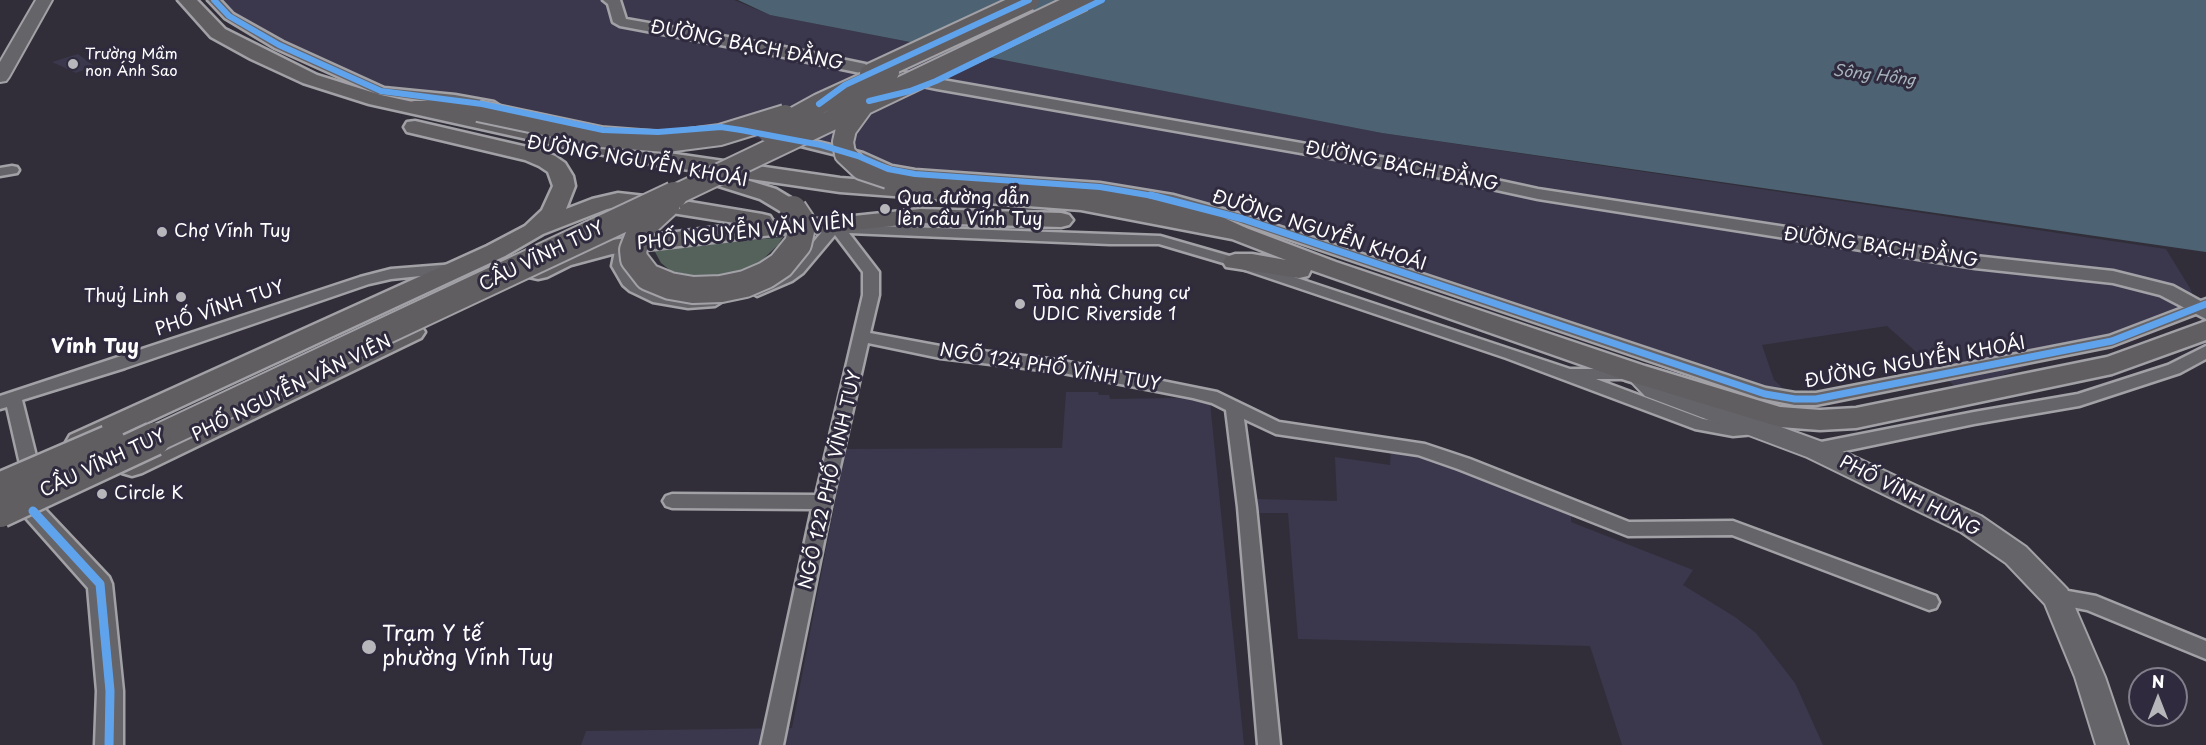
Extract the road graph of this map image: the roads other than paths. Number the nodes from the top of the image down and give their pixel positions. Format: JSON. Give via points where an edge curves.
{"nodes":[{"id":1,"x":32,"y":0,"type":"edge"},
{"id":2,"x":44,"y":0,"type":"edge"},
{"id":3,"x":171,"y":0,"type":"edge"},
{"id":4,"x":187,"y":0,"type":"edge"},
{"id":5,"x":213,"y":0,"type":"edge"},
{"id":6,"x":610,"y":0,"type":"edge"},
{"id":7,"x":1029,"y":0,"type":"edge"},
{"id":8,"x":1043,"y":0,"type":"edge"},
{"id":9,"x":1083,"y":0,"type":"edge"},
{"id":10,"x":1102,"y":0,"type":"edge"},
{"id":11,"x":0,"y":54,"type":"edge"},
{"id":12,"x":0,"y":77,"type":"edge"},
{"id":13,"x":869,"y":102,"type":"junction"},
{"id":14,"x":819,"y":104,"type":"junction"},
{"id":15,"x":414,"y":107,"type":"junction"},
{"id":16,"x":381,"y":114,"type":"junction"},
{"id":17,"x":712,"y":178,"type":"junction"},
{"id":18,"x":647,"y":204,"type":"junction"},
{"id":19,"x":791,"y":218,"type":"junction"},
{"id":20,"x":834,"y":225,"type":"junction"},
{"id":21,"x":1152,"y":225,"type":"junction"},
{"id":22,"x":533,"y":231,"type":"junction"},
{"id":23,"x":1238,"y":233,"type":"junction"},
{"id":24,"x":623,"y":246,"type":"junction"},
{"id":25,"x":562,"y":260,"type":"junction"},
{"id":26,"x":1235,"y":262,"type":"junction"},
{"id":27,"x":1327,"y":267,"type":"junction"},
{"id":28,"x":455,"y":269,"type":"junction"},
{"id":29,"x":2203,"y":307,"type":"edge"},
{"id":30,"x":863,"y":337,"type":"junction"},
{"id":31,"x":2205,"y":348,"type":"edge"},
{"id":32,"x":281,"y":351,"type":"junction"},
{"id":33,"x":1635,"y":373,"type":"junction"},
{"id":34,"x":1561,"y":374,"type":"junction"},
{"id":35,"x":219,"y":379,"type":"junction"},
{"id":36,"x":314,"y":380,"type":"junction"},
{"id":37,"x":7,"y":400,"type":"edge"},
{"id":38,"x":1234,"y":408,"type":"junction"},
{"id":39,"x":248,"y":412,"type":"junction"},
{"id":40,"x":1755,"y":428,"type":"junction"},
{"id":41,"x":1816,"y":450,"type":"junction"},
{"id":42,"x":29,"y":464,"type":"junction"},
{"id":43,"x":0,"y":476,"type":"edge"},
{"id":44,"x":0,"y":489,"type":"edge"},
{"id":45,"x":672,"y":501,"type":"dead end"},
{"id":46,"x":823,"y":502,"type":"junction"},
{"id":47,"x":0,"y":511,"type":"edge"},
{"id":48,"x":33,"y":511,"type":"junction"},
{"id":49,"x":0,"y":525,"type":"edge"},
{"id":50,"x":2057,"y":597,"type":"junction"},
{"id":51,"x":1929,"y":602,"type":"dead end"},
{"id":52,"x":2206,"y":650,"type":"edge"},
{"id":53,"x":110,"y":745,"type":"edge"},
{"id":54,"x":772,"y":745,"type":"edge"},
{"id":55,"x":1269,"y":745,"type":"edge"},
{"id":56,"x":2112,"y":745,"type":"edge"}],
"edges":[{"from":1,"to":11,"type":"main road"},
{"from":2,"to":12,"type":"main road"},
{"from":3,"to":16,"type":"main road","name":"ĐƯỜNG NGUYỄN KHOÁI","via":[[206,37],[290,83],[342,104]]},
{"from":4,"to":15,"type":"main road","name":"ĐƯỜNG NGUYỄN KHOÁI","via":[[218,33],[310,79]]},
{"from":5,"to":29,"type":"street","name":"ĐƯỜNG NGUYỄN KHOÁI","via":[[229,16],[279,45],[381,91],[455,99],[603,130],[741,130],[821,145],[888,169],[915,174],[1100,187],[1168,198],[1243,219],[1765,394],[1795,399],[1849,393],[2112,341]]},
{"from":6,"to":29,"type":"street","name":"ĐƯỜNG BẠCH ĐẰNG","via":[[620,22],[937,84],[1646,212],[1975,262],[2114,277],[2166,290]]},
{"from":7,"to":14,"type":"main road","bridge":true,"via":[[845,85]]},
{"from":8,"to":14,"type":"main road","name":"CẦU VĨNH TUY","bridge":true},
{"from":9,"to":13,"type":"main road","name":"CẦU VĨNH TUY","bridge":true},
{"from":10,"to":13,"type":"main road","bridge":true,"via":[[936,81]]},
{"from":13,"to":17,"type":"main road","name":"CẦU VĨNH TUY","bridge":true},
{"from":13,"to":23,"type":"main road","bridge":true,"via":[[852,118],[843,142],[845,154],[857,167],[871,173],[916,183],[1103,195],[1178,209]]},
{"from":14,"to":15,"type":"main road","bridge":true,"via":[[720,135],[666,142],[601,137],[478,111]]},
{"from":14,"to":44,"type":"main road","name":"CẦU VĨNH TUY","bridge":true,"via":[[774,130],[334,339]]},
{"from":15,"to":21,"type":"main road","name":"ĐƯỜNG NGUYỄN KHOÁI","via":[[594,147],[754,173],[840,185],[1081,204]]},
{"from":16,"to":17,"type":"main road","name":"ĐƯỜNG NGUYỄN KHOÁI"},
{"from":16,"to":22,"type":"main road","name":"PHỐ NGUYỄN VĂN VIÊN","via":[[385,120],[532,155],[557,168],[564,186],[561,195],[550,215]]},
{"from":17,"to":19,"type":"main road","via":[[768,194]]},
{"from":17,"to":19,"type":"main road","bridge":true,"via":[[668,202],[642,227],[633,255],[648,277],[683,289],[708,290],[760,278],[781,265],[798,244],[801,221]]},
{"from":17,"to":21,"type":"main road","name":"ĐƯỜNG NGUYỄN KHOÁI","via":[[897,201]]},
{"from":17,"to":47,"type":"main road","name":"CẦU VĨNH TUY","bridge":true},
{"from":18,"to":19,"type":"main road"},
{"from":18,"to":22,"type":"main road","via":[[611,201]]},
{"from":18,"to":25,"type":"main road","via":[[638,220]]},
{"from":19,"to":20,"type":"main road","name":"PHỐ NGUYỄN VĂN VIÊN"},
{"from":19,"to":24,"type":"main road","name":"PHỐ NGUYỄN VĂN VIÊN"},
{"from":20,"to":21,"type":"main road","name":"PHỐ NGUYỄN VĂN VIÊN","via":[[942,216]]},
{"from":20,"to":24,"type":"street","via":[[787,278],[747,295],[707,302],[672,301],[635,288],[619,266]]},
{"from":20,"to":30,"type":"street","name":"NGÕ 122 PHỐ VĨNH TUY","via":[[871,272]]},
{"from":21,"to":23,"type":"main road","name":"ĐƯỜNG NGUYỄN KHOÁI"},
{"from":21,"to":26,"type":"street","name":"ĐƯỜNG NGUYỄN KHOÁI"},
{"from":22,"to":28,"type":"main road","name":"PHỐ NGUYỄN VĂN VIÊN"},
{"from":23,"to":27,"type":"main road","name":"ĐƯỜNG NGUYỄN KHOÁI"},
{"from":24,"to":25,"type":"main road","name":"PHỐ NGUYỄN VĂN VIÊN"},
{"from":25,"to":36,"type":"main road","name":"PHỐ NGUYỄN VĂN VIÊN"},
{"from":26,"to":27,"type":"main road","via":[[1317,272]]},
{"from":26,"to":34,"type":"street","name":"ĐƯỜNG NGUYỄN KHOÁI"},
{"from":27,"to":33,"type":"main road","name":"ĐƯỜNG NGUYỄN KHOÁI"},
{"from":28,"to":32,"type":"main road","name":"PHỐ NGUYỄN VĂN VIÊN"},
{"from":28,"to":37,"type":"street","name":"PHỐ VĨNH TUY","via":[[365,280]]},
{"from":30,"to":38,"type":"street","name":"NGÕ 124 PHỐ VĨNH TUY","via":[[1179,388],[1217,398]]},
{"from":30,"to":46,"type":"street","name":"NGÕ 122 PHỐ VĨNH TUY"},
{"from":31,"to":33,"type":"main road","name":"ĐƯỜNG NGUYỄN KHOÁI","via":[[2177,342],[2112,364],[1856,418],[1820,420],[1780,417]]},
{"from":31,"to":41,"type":"street","name":"ĐƯỜNG NGUYỄN KHOÁI","via":[[2174,369],[2079,400]]},
{"from":32,"to":35,"type":"main road","name":"PHỐ NGUYỄN VĂN VIÊN"},
{"from":32,"to":36,"type":"main road","via":[[278,359],[284,370],[295,379]]},
{"from":33,"to":34,"type":"street"},
{"from":33,"to":40,"type":"main road","name":"PHỐ VĨNH HƯNG","via":[[1654,390]]},
{"from":34,"to":40,"type":"street","name":"ĐƯỜNG NGUYỄN KHOÁI","via":[[1701,424],[1733,430]]},
{"from":35,"to":39,"type":"main road","via":[[240,377],[250,384],[256,396]]},
{"from":35,"to":42,"type":"main road","name":"PHỐ NGUYỄN VĂN VIÊN"},
{"from":36,"to":39,"type":"main road","name":"PHỐ NGUYỄN VĂN VIÊN"},
{"from":37,"to":42,"type":"street"},
{"from":38,"to":51,"type":"street","name":"NGÕ 124 PHỐ VĨNH TUY","via":[[1276,428],[1419,448],[1628,529],[1733,528]]},
{"from":38,"to":55,"type":"street"},
{"from":39,"to":48,"type":"main road","name":"PHỐ NGUYỄN VĂN VIÊN"},
{"from":40,"to":41,"type":"main road","name":"PHỐ VĨNH HƯNG"},
{"from":41,"to":50,"type":"main road","name":"PHỐ VĨNH HƯNG","via":[[1971,524],[2016,555]]},
{"from":42,"to":43,"type":"main road","name":"PHỐ NGUYỄN VĂN VIÊN"},
{"from":45,"to":46,"type":"street"},
{"from":46,"to":54,"type":"street","name":"NGÕ 122 PHỐ VĨNH TUY"},
{"from":48,"to":49,"type":"main road","name":"PHỐ NGUYỄN VĂN VIÊN"},
{"from":48,"to":53,"type":"street","via":[[100,584],[109,680]]},
{"from":50,"to":52,"type":"street","via":[[2089,602]]},
{"from":50,"to":56,"type":"main road","name":"PHỐ VĨNH HƯNG","via":[[2090,677]]}]}
